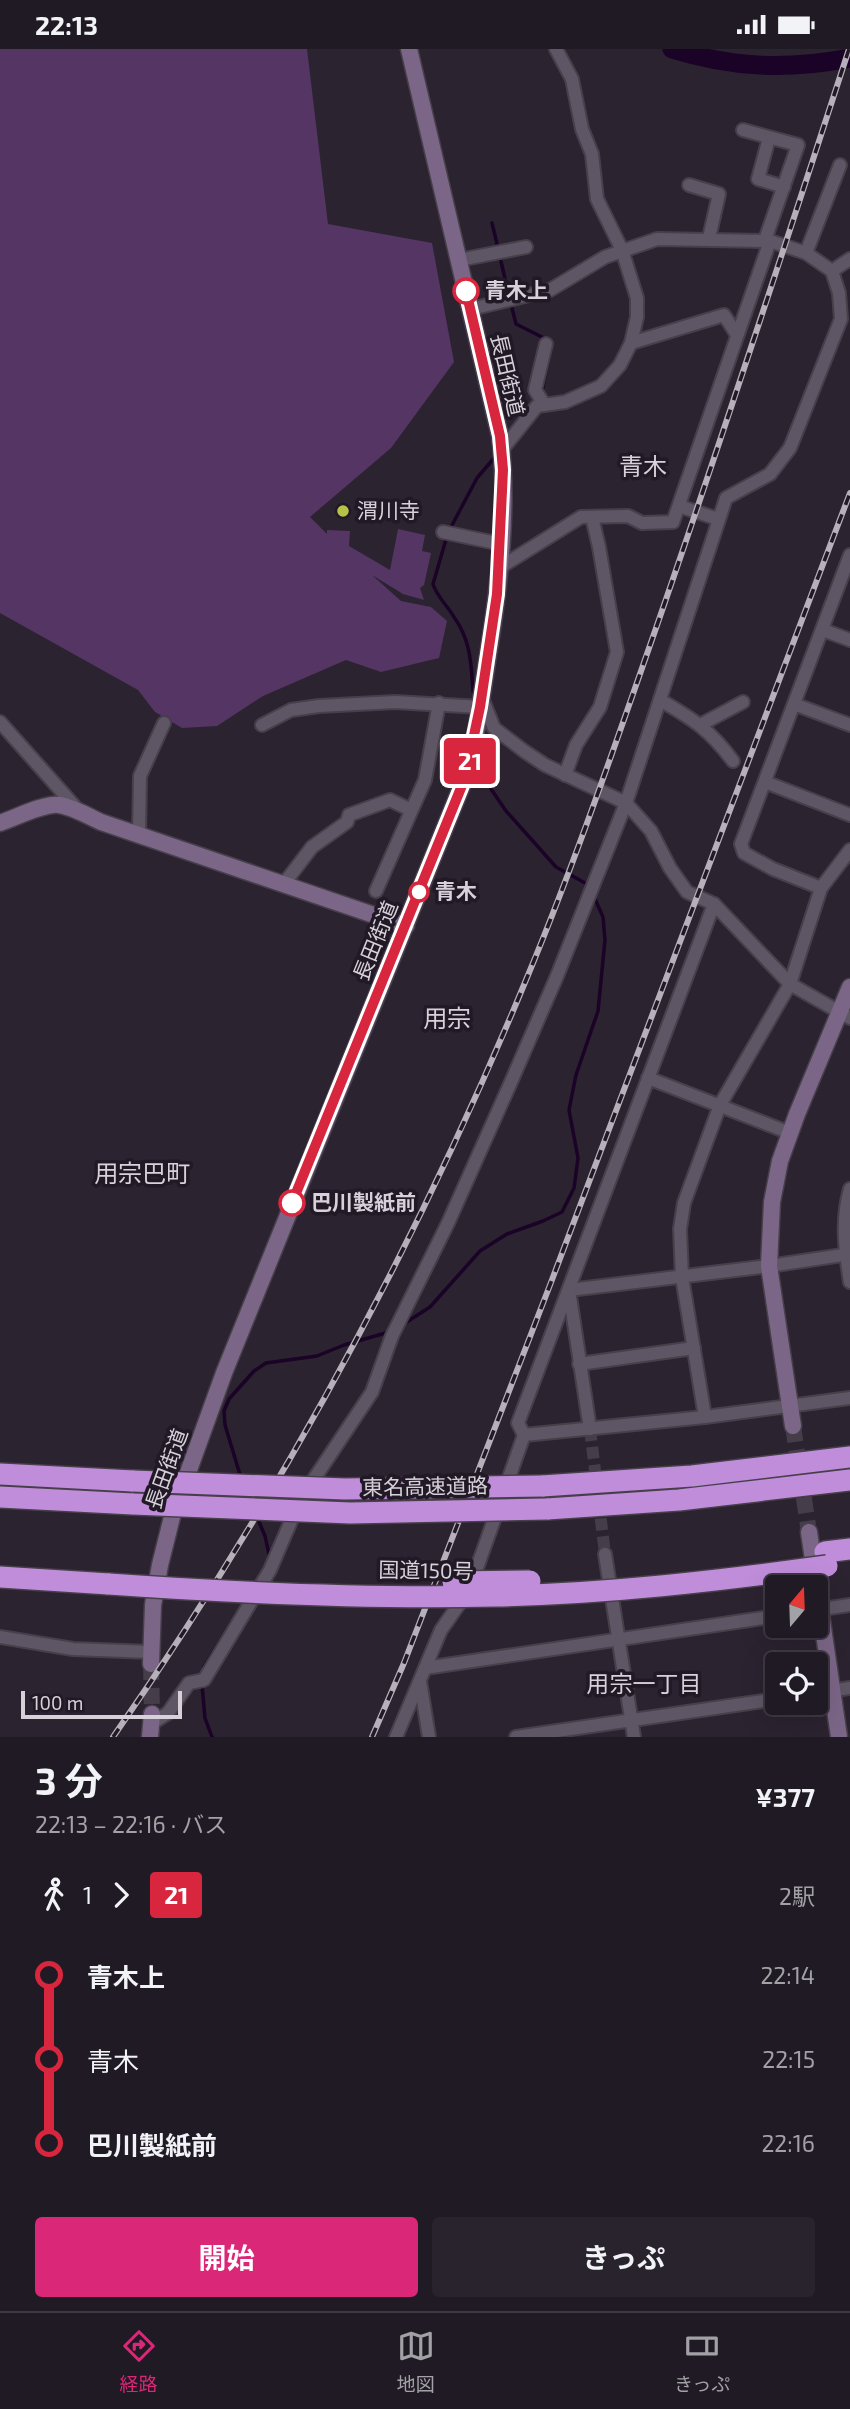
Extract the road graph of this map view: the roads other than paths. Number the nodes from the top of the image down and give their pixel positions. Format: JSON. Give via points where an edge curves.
{"nodes":[{"id":1,"x":409,"y":49,"type":"edge"},
{"id":2,"x":556,"y":49,"type":"edge"},
{"id":3,"x":744,"y":130,"type":"dead end"},
{"id":4,"x":769,"y":138,"type":"junction"},
{"id":5,"x":840,"y":165,"type":"dead end"},
{"id":6,"x":688,"y":185,"type":"dead end"},
{"id":7,"x":784,"y":187,"type":"junction"},
{"id":8,"x":709,"y":239,"type":"junction"},
{"id":9,"x":768,"y":241,"type":"junction"},
{"id":10,"x":526,"y":247,"type":"dead end"},
{"id":11,"x":622,"y":250,"type":"junction"},
{"id":12,"x":806,"y":253,"type":"junction"},
{"id":13,"x":850,"y":259,"type":"edge"},
{"id":14,"x":459,"y":260,"type":"junction"},
{"id":15,"x":832,"y":271,"type":"junction"},
{"id":16,"x":471,"y":309,"type":"junction"},
{"id":17,"x":737,"y":335,"type":"junction"},
{"id":18,"x":631,"y":343,"type":"junction"},
{"id":19,"x":546,"y":344,"type":"dead end"},
{"id":20,"x":544,"y":404,"type":"junction"},
{"id":21,"x":501,"y":450,"type":"junction"},
{"id":22,"x":679,"y":506,"type":"junction"},
{"id":23,"x":592,"y":517,"type":"junction"},
{"id":24,"x":718,"y":519,"type":"junction"},
{"id":25,"x":448,"y":533,"type":"dead end"},
{"id":26,"x":501,"y":544,"type":"junction"},
{"id":27,"x":849,"y":558,"type":"edge"},
{"id":28,"x":499,"y":568,"type":"junction"},
{"id":29,"x":823,"y":630,"type":"junction"},
{"id":30,"x":850,"y":641,"type":"edge"},
{"id":31,"x":660,"y":700,"type":"junction"},
{"id":32,"x":481,"y":702,"type":"junction"},
{"id":33,"x":744,"y":702,"type":"dead end"},
{"id":34,"x":439,"y":703,"type":"junction"},
{"id":35,"x":794,"y":704,"type":"junction"},
{"id":36,"x":164,"y":723,"type":"dead end"},
{"id":37,"x":2,"y":725,"type":"edge"},
{"id":38,"x":262,"y":725,"type":"dead end"},
{"id":39,"x":701,"y":725,"type":"junction"},
{"id":40,"x":850,"y":725,"type":"edge"},
{"id":41,"x":733,"y":761,"type":"dead end"},
{"id":42,"x":565,"y":775,"type":"junction"},
{"id":43,"x":765,"y":782,"type":"junction"},
{"id":44,"x":626,"y":803,"type":"junction"},
{"id":45,"x":411,"y":810,"type":"junction"},
{"id":46,"x":80,"y":813,"type":"junction"},
{"id":47,"x":850,"y":814,"type":"edge"},
{"id":48,"x":0,"y":823,"type":"edge"},
{"id":49,"x":139,"y":835,"type":"junction"},
{"id":50,"x":850,"y":850,"type":"edge"},
{"id":51,"x":283,"y":885,"type":"junction"},
{"id":52,"x":821,"y":888,"type":"junction"},
{"id":53,"x":376,"y":891,"type":"dead end"},
{"id":54,"x":714,"y":904,"type":"junction"},
{"id":55,"x":405,"y":926,"type":"junction"},
{"id":56,"x":790,"y":984,"type":"junction"},
{"id":57,"x":850,"y":987,"type":"edge"},
{"id":58,"x":844,"y":1014,"type":"edge"},
{"id":59,"x":648,"y":1078,"type":"junction"},
{"id":60,"x":720,"y":1105,"type":"junction"},
{"id":61,"x":790,"y":1133,"type":"junction"},
{"id":62,"x":850,"y":1189,"type":"edge"},
{"id":63,"x":848,"y":1255,"type":"edge"},
{"id":64,"x":769,"y":1266,"type":"junction"},
{"id":65,"x":682,"y":1277,"type":"junction"},
{"id":66,"x":850,"y":1282,"type":"edge"},
{"id":67,"x":569,"y":1290,"type":"junction"},
{"id":68,"x":694,"y":1348,"type":"junction"},
{"id":69,"x":579,"y":1363,"type":"junction"},
{"id":70,"x":850,"y":1398,"type":"edge"},
{"id":71,"x":790,"y":1407,"type":"junction"},
{"id":72,"x":705,"y":1417,"type":"junction"},
{"id":73,"x":793,"y":1426,"type":"tunnel mouth"},
{"id":74,"x":590,"y":1429,"type":"junction"},
{"id":75,"x":524,"y":1434,"type":"junction"},
{"id":76,"x":850,"y":1457,"type":"edge"},
{"id":77,"x":0,"y":1474,"type":"edge"},
{"id":78,"x":850,"y":1480,"type":"edge"},
{"id":79,"x":0,"y":1497,"type":"edge"},
{"id":80,"x":809,"y":1532,"type":"tunnel mouth"},
{"id":81,"x":850,"y":1549,"type":"edge"},
{"id":82,"x":606,"y":1554,"type":"tunnel mouth"},
{"id":83,"x":826,"y":1559,"type":"junction"},
{"id":84,"x":0,"y":1563,"type":"edge"},
{"id":85,"x":850,"y":1563,"type":"edge"},
{"id":86,"x":814,"y":1575,"type":"edge"},
{"id":87,"x":0,"y":1577,"type":"edge"},
{"id":88,"x":109,"y":1578,"type":"junction"},
{"id":89,"x":850,"y":1605,"type":"edge"},
{"id":90,"x":828,"y":1608,"type":"edge"},
{"id":91,"x":765,"y":1618,"type":"edge"},
{"id":92,"x":0,"y":1637,"type":"edge"},
{"id":93,"x":823,"y":1638,"type":"edge"},
{"id":94,"x":619,"y":1639,"type":"junction"},
{"id":95,"x":151,"y":1658,"type":"joint"},
{"id":96,"x":423,"y":1674,"type":"junction"},
{"id":97,"x":850,"y":1688,"type":"edge"},
{"id":98,"x":832,"y":1691,"type":"junction"},
{"id":99,"x":828,"y":1692,"type":"edge"},
{"id":100,"x":765,"y":1701,"type":"edge"},
{"id":101,"x":631,"y":1721,"type":"junction"},
{"id":102,"x":151,"y":1725,"type":"edge"},
{"id":103,"x":396,"y":1737,"type":"edge"},
{"id":104,"x":429,"y":1737,"type":"edge"},
{"id":105,"x":516,"y":1737,"type":"edge"},
{"id":106,"x":634,"y":1737,"type":"edge"},
{"id":107,"x":839,"y":1737,"type":"edge"}],
"edges":[{"from":1,"to":14,"type":"main road","name":"長田街道"},
{"from":2,"to":11,"type":"street","via":[[572,79],[592,154],[597,199]]},
{"from":3,"to":4,"type":"street"},
{"from":4,"to":7,"type":"street","via":[[758,179]]},
{"from":4,"to":7,"type":"street","via":[[799,145]]},
{"from":5,"to":12,"type":"street"},
{"from":6,"to":8,"type":"street","via":[[719,194]]},
{"from":7,"to":9,"type":"street"},
{"from":8,"to":9,"type":"street"},
{"from":8,"to":11,"type":"street","via":[[657,239]]},
{"from":9,"to":12,"type":"street"},
{"from":9,"to":17,"type":"street"},
{"from":10,"to":14,"type":"street"},
{"from":11,"to":16,"type":"street","via":[[550,290]]},
{"from":11,"to":18,"type":"street","via":[[637,297]]},
{"from":12,"to":15,"type":"street"},
{"from":13,"to":15,"type":"street"},
{"from":14,"to":16,"type":"main road","name":"長田街道"},
{"from":15,"to":24,"type":"street","via":[[841,319],[790,448],[770,474],[726,498]]},
{"from":16,"to":21,"type":"main road","name":"長田街道"},
{"from":17,"to":18,"type":"street","via":[[724,315]]},
{"from":17,"to":22,"type":"street"},
{"from":18,"to":20,"type":"street","via":[[620,365],[601,386],[565,402]]},
{"from":19,"to":20,"type":"street","via":[[535,390]]},
{"from":20,"to":21,"type":"street","via":[[537,406]]},
{"from":21,"to":26,"type":"main road","name":"長田街道"},
{"from":22,"to":23,"type":"street","via":[[673,522],[659,524],[628,516]]},
{"from":22,"to":24,"type":"street"},
{"from":23,"to":28,"type":"street","via":[[570,523]]},
{"from":23,"to":42,"type":"street","via":[[617,652],[600,707],[576,745]]},
{"from":24,"to":31,"type":"street"},
{"from":25,"to":26,"type":"street"},
{"from":26,"to":28,"type":"main road","name":"長田街道"},
{"from":27,"to":29,"type":"street"},
{"from":28,"to":32,"type":"main road","name":"長田街道"},
{"from":29,"to":30,"type":"street"},
{"from":29,"to":35,"type":"street"},
{"from":31,"to":39,"type":"street"},
{"from":31,"to":44,"type":"street"},
{"from":32,"to":34,"type":"street"},
{"from":32,"to":42,"type":"street","via":[[494,728]]},
{"from":32,"to":55,"type":"main road","name":"長田街道","via":[[465,778]]},
{"from":33,"to":39,"type":"street"},
{"from":34,"to":38,"type":"street","via":[[319,706],[291,710]]},
{"from":34,"to":45,"type":"street","via":[[429,766]]},
{"from":35,"to":40,"type":"street"},
{"from":35,"to":43,"type":"street"},
{"from":36,"to":49,"type":"street","via":[[140,776]]},
{"from":37,"to":46,"type":"street"},
{"from":39,"to":41,"type":"street"},
{"from":42,"to":44,"type":"street"},
{"from":43,"to":47,"type":"street"},
{"from":43,"to":52,"type":"street","via":[[741,844],[744,853]]},
{"from":44,"to":54,"type":"street","via":[[651,831],[687,893]]},
{"from":44,"to":102,"type":"street","via":[[526,1047],[392,1336],[372,1392],[300,1500],[264,1582],[204,1680],[189,1683],[168,1713]]},
{"from":45,"to":51,"type":"street","via":[[390,800],[349,815],[347,822],[313,847]]},
{"from":45,"to":53,"type":"street"},
{"from":46,"to":48,"type":"main road","via":[[53,805]]},
{"from":46,"to":49,"type":"main road"},
{"from":49,"to":51,"type":"main road"},
{"from":50,"to":52,"type":"street"},
{"from":51,"to":55,"type":"main road"},
{"from":52,"to":56,"type":"street"},
{"from":54,"to":56,"type":"street"},
{"from":54,"to":59,"type":"street"},
{"from":55,"to":95,"type":"main road","name":"長田街道","via":[[224,1373],[172,1517],[153,1605]]},
{"from":56,"to":58,"type":"street"},
{"from":56,"to":60,"type":"street"},
{"from":57,"to":58,"type":"main road"},
{"from":58,"to":61,"type":"main road"},
{"from":59,"to":60,"type":"street"},
{"from":59,"to":67,"type":"street"},
{"from":60,"to":61,"type":"street"},
{"from":60,"to":65,"type":"street","via":[[684,1203]]},
{"from":61,"to":64,"type":"main road","via":[[775,1185]]},
{"from":62,"to":63,"type":"street","via":[[844,1217]]},
{"from":63,"to":64,"type":"street"},
{"from":63,"to":66,"type":"street"},
{"from":64,"to":65,"type":"street"},
{"from":64,"to":71,"type":"main road"},
{"from":65,"to":67,"type":"street"},
{"from":65,"to":68,"type":"street"},
{"from":67,"to":69,"type":"street"},
{"from":67,"to":75,"type":"street","via":[[518,1423]]},
{"from":68,"to":69,"type":"street"},
{"from":68,"to":72,"type":"street"},
{"from":69,"to":74,"type":"street"},
{"from":70,"to":71,"type":"street"},
{"from":71,"to":72,"type":"street"},
{"from":71,"to":73,"type":"main road"},
{"from":72,"to":74,"type":"street"},
{"from":74,"to":75,"type":"street"},
{"from":75,"to":96,"type":"street","via":[[469,1590],[441,1630]]},
{"from":76,"to":77,"type":"highway","name":"東名高速道路","bridge":true,"via":[[692,1476],[542,1486],[345,1489]]},
{"from":78,"to":79,"type":"highway","name":"東名高速道路","bridge":true,"via":[[547,1510],[350,1513]]},
{"from":80,"to":86,"type":"main road"},
{"from":81,"to":83,"type":"highway","name":"国道150号"},
{"from":82,"to":94,"type":"street"},
{"from":83,"to":85,"type":"highway","name":"国道150号"},
{"from":83,"to":88,"type":"highway","name":"国道150号","bridge":true,"via":[[699,1583],[496,1596],[191,1590]]},
{"from":84,"to":88,"type":"highway","name":"国道150号"},
{"from":87,"to":88,"type":"highway","name":"国道150号"},
{"from":89,"to":90,"type":"street"},
{"from":91,"to":94,"type":"street"},
{"from":92,"to":95,"type":"street"},
{"from":93,"to":98,"type":"main road"},
{"from":94,"to":96,"type":"street"},
{"from":94,"to":101,"type":"street"},
{"from":96,"to":103,"type":"street"},
{"from":96,"to":104,"type":"street"},
{"from":97,"to":98,"type":"street"},
{"from":98,"to":99,"type":"street"},
{"from":98,"to":107,"type":"main road"},
{"from":100,"to":101,"type":"street"},
{"from":101,"to":105,"type":"street"},
{"from":101,"to":106,"type":"street"}]}
